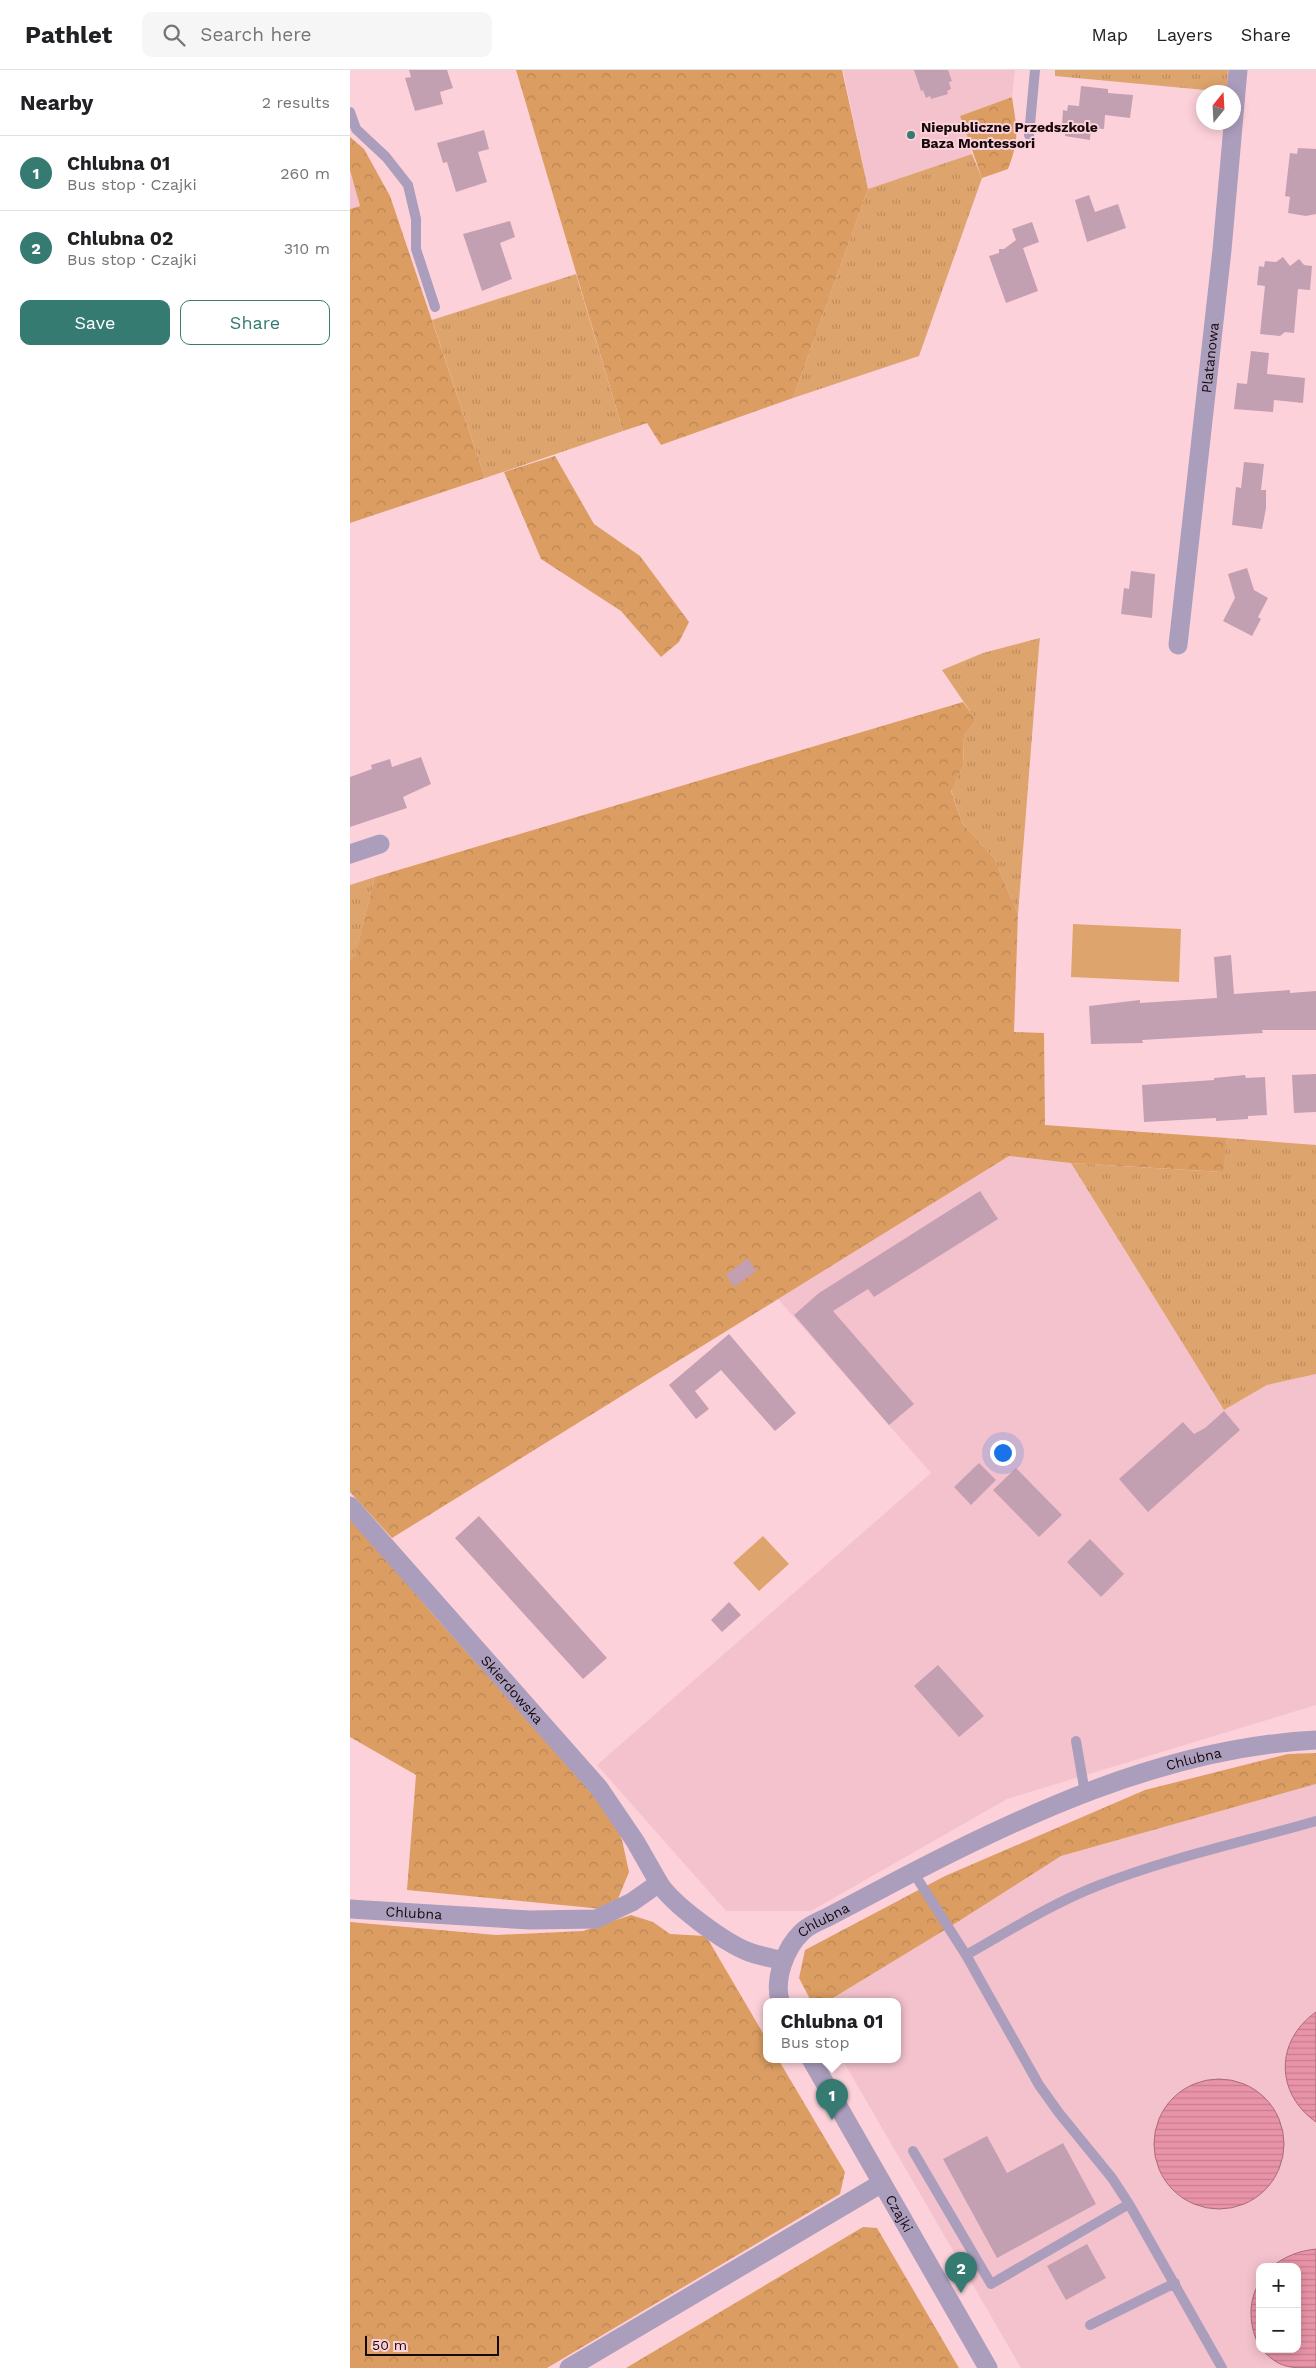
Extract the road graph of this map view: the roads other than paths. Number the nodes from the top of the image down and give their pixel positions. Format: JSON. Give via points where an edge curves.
{"nodes":[{"id":1,"x":1036,"y":70,"type":"edge"},
{"id":2,"x":1238,"y":70,"type":"edge"},
{"id":3,"x":350,"y":112,"type":"edge"},
{"id":4,"x":1029,"y":135,"type":"dead end"},
{"id":5,"x":435,"y":307,"type":"dead end"},
{"id":6,"x":1178,"y":645,"type":"dead end"},
{"id":7,"x":380,"y":844,"type":"dead end"},
{"id":8,"x":350,"y":854,"type":"edge"},
{"id":9,"x":350,"y":1506,"type":"edge"},
{"id":10,"x":1316,"y":1740,"type":"edge"},
{"id":11,"x":1076,"y":1741,"type":"dead end"},
{"id":12,"x":1084,"y":1793,"type":"junction"},
{"id":13,"x":1316,"y":1821,"type":"edge"},
{"id":14,"x":913,"y":1872,"type":"junction"},
{"id":15,"x":659,"y":1883,"type":"junction"},
{"id":16,"x":350,"y":1909,"type":"edge"},
{"id":17,"x":966,"y":1954,"type":"junction"},
{"id":18,"x":783,"y":1961,"type":"junction"},
{"id":19,"x":780,"y":1998,"type":"edge"},
{"id":20,"x":813,"y":2063,"type":"edge"},
{"id":21,"x":913,"y":2151,"type":"dead end"},
{"id":22,"x":882,"y":2183,"type":"junction"},
{"id":23,"x":1129,"y":2204,"type":"junction"},
{"id":24,"x":1175,"y":2283,"type":"junction"},
{"id":25,"x":1090,"y":2325,"type":"dead end"},
{"id":26,"x":569,"y":2368,"type":"edge"},
{"id":27,"x":988,"y":2368,"type":"edge"},
{"id":28,"x":1222,"y":2368,"type":"edge"}],
"edges":[{"from":1,"to":4,"type":"lane"},
{"from":2,"to":6,"type":"street","name":"Platanowa","via":[[1222,250]]},
{"from":3,"to":5,"type":"lane","via":[[356,129],[386,157],[408,185],[416,219],[416,249]]},
{"from":7,"to":8,"type":"street"},
{"from":9,"to":15,"type":"street","name":"Skierdowska","via":[[599,1788]]},
{"from":10,"to":12,"type":"street","name":"Chlubna","via":[[1204,1755]]},
{"from":11,"to":12,"type":"lane"},
{"from":12,"to":14,"type":"street","name":"Chlubna"},
{"from":13,"to":17,"type":"lane","via":[[1097,1886]]},
{"from":14,"to":17,"type":"lane"},
{"from":14,"to":18,"type":"street","name":"Chlubna","via":[[804,1929]]},
{"from":15,"to":16,"type":"street","name":"Chlubna","via":[[632,1902],[596,1919],[530,1920]]},
{"from":15,"to":18,"type":"street","via":[[722,1938],[749,1952]]},
{"from":17,"to":23,"type":"lane","via":[[1039,2084]]},
{"from":18,"to":19,"type":"street"},
{"from":20,"to":22,"type":"street","name":"Czajki"},
{"from":21,"to":23,"type":"lane","via":[[990,2284]]},
{"from":22,"to":26,"type":"street"},
{"from":22,"to":27,"type":"street","name":"Czajki"},
{"from":23,"to":24,"type":"lane"},
{"from":24,"to":25,"type":"lane"},
{"from":24,"to":28,"type":"lane"}]}
